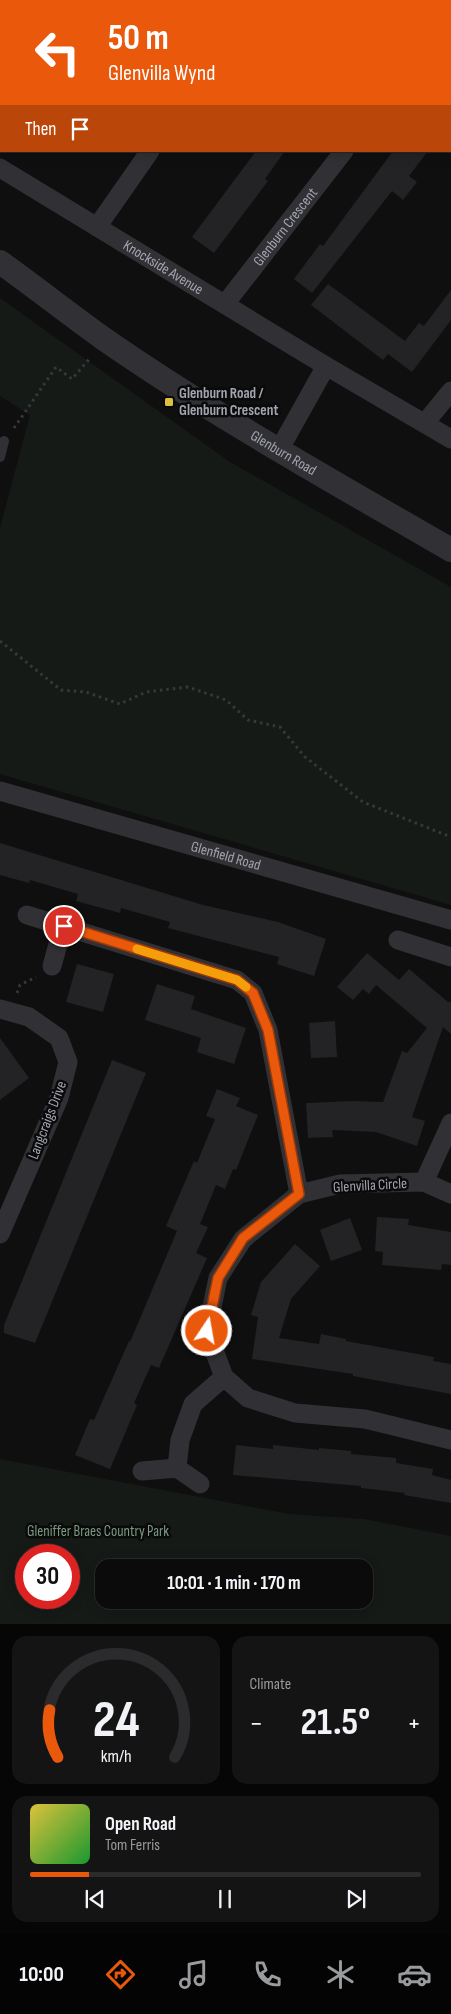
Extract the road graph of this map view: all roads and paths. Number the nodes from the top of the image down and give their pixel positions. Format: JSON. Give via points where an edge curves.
{"nodes":[{"id":1,"x":149,"y":152,"type":"edge"},
{"id":2,"x":343,"y":152,"type":"edge"},
{"id":3,"x":0,"y":168,"type":"edge"},
{"id":4,"x":97,"y":227,"type":"junction"},
{"id":5,"x":0,"y":262,"type":"edge"},
{"id":6,"x":225,"y":304,"type":"junction"},
{"id":7,"x":93,"y":354,"type":"dead end"},
{"id":8,"x":326,"y":366,"type":"junction"},
{"id":9,"x":451,"y":391,"type":"edge"},
{"id":10,"x":425,"y":423,"type":"junction"},
{"id":11,"x":451,"y":439,"type":"edge"},
{"id":12,"x":4,"y":441,"type":"joint"},
{"id":13,"x":279,"y":450,"type":"junction"},
{"id":14,"x":0,"y":457,"type":"edge"},
{"id":15,"x":451,"y":550,"type":"edge"},
{"id":16,"x":0,"y":641,"type":"edge"},
{"id":17,"x":0,"y":791,"type":"edge"},
{"id":18,"x":451,"y":837,"type":"edge"},
{"id":19,"x":28,"y":914,"type":"dead end"},
{"id":20,"x":451,"y":920,"type":"edge"},
{"id":21,"x":64,"y":926,"type":"junction"},
{"id":22,"x":398,"y":940,"type":"dead end"},
{"id":23,"x":451,"y":957,"type":"edge"},
{"id":24,"x":52,"y":966,"type":"joint"},
{"id":25,"x":4,"y":1010,"type":"edge"},
{"id":26,"x":451,"y":1123,"type":"edge"},
{"id":27,"x":424,"y":1182,"type":"junction"},
{"id":28,"x":299,"y":1194,"type":"junction"},
{"id":29,"x":451,"y":1194,"type":"edge"},
{"id":30,"x":0,"y":1234,"type":"edge"},
{"id":31,"x":224,"y":1377,"type":"junction"},
{"id":32,"x":451,"y":1440,"type":"edge"},
{"id":33,"x":177,"y":1468,"type":"junction"},
{"id":34,"x":142,"y":1471,"type":"dead end"},
{"id":35,"x":200,"y":1484,"type":"dead end"}],
"edges":[{"from":1,"to":4,"type":"street"},
{"from":2,"to":6,"type":"street","name":"Glenburn Crescent"},
{"from":3,"to":4,"type":"street","name":"Knockside Avenue"},
{"from":4,"to":6,"type":"street","name":"Knockside Avenue"},
{"from":5,"to":13,"type":"street","name":"Glenburn Road","via":[[104,338]]},
{"from":6,"to":8,"type":"street","name":"Knockside Avenue"},
{"from":7,"to":12,"type":"path","via":[[72,379],[56,367]]},
{"from":8,"to":10,"type":"street","name":"Knockside Avenue"},
{"from":8,"to":13,"type":"street"},
{"from":9,"to":10,"type":"street"},
{"from":10,"to":11,"type":"street","name":"Knockside Avenue"},
{"from":12,"to":14,"type":"lane"},
{"from":13,"to":15,"type":"street","name":"Glenburn Road"},
{"from":16,"to":18,"type":"path","via":[[61,690],[86,692],[120,704],[146,692],[188,687],[226,700],[248,720],[280,728],[305,757],[363,802]]},
{"from":17,"to":20,"type":"street","name":"Glenfield Road"},
{"from":19,"to":21,"type":"street"},
{"from":21,"to":24,"type":"street"},
{"from":21,"to":28,"type":"street","via":[[237,980],[253,993],[268,1030]]},
{"from":22,"to":23,"type":"street"},
{"from":24,"to":25,"type":"path","via":[[20,985]]},
{"from":25,"to":30,"type":"street","name":"Langcraigs Drive","via":[[29,1017],[60,1038],[68,1062],[59,1098]]},
{"from":26,"to":27,"type":"street"},
{"from":27,"to":28,"type":"street","name":"Glenvilla Circle","via":[[340,1184]]},
{"from":27,"to":29,"type":"street","name":"Glenvilla Circle"},
{"from":28,"to":31,"type":"street","name":"Glenvilla Circle","via":[[243,1238],[218,1278],[207,1331]]},
{"from":31,"to":32,"type":"street","name":"Glenvilla Circle","via":[[248,1398],[295,1413],[365,1418]]},
{"from":31,"to":33,"type":"street","via":[[193,1404],[180,1440]]},
{"from":33,"to":34,"type":"street"},
{"from":33,"to":35,"type":"street"}]}
